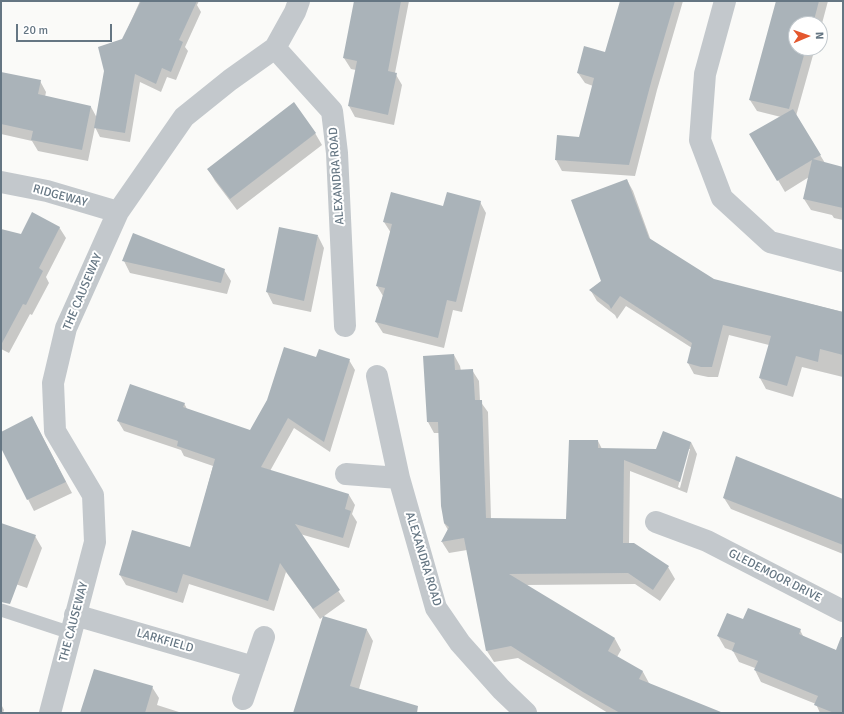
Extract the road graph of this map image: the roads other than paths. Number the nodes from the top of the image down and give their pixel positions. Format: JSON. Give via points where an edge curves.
{"nodes":[{"id":1,"x":299,"y":1,"type":"edge"},
{"id":2,"x":725,"y":1,"type":"edge"},
{"id":3,"x":275,"y":48,"type":"junction"},
{"id":4,"x":1,"y":182,"type":"edge"},
{"id":5,"x":118,"y":212,"type":"junction"},
{"id":6,"x":843,"y":261,"type":"edge"},
{"id":7,"x":344,"y":326,"type":"dead end"},
{"id":8,"x":377,"y":376,"type":"dead end"},
{"id":9,"x":346,"y":474,"type":"dead end"},
{"id":10,"x":399,"y":478,"type":"junction"},
{"id":11,"x":656,"y":522,"type":"dead end"},
{"id":12,"x":1,"y":610,"type":"edge"},
{"id":13,"x":843,"y":611,"type":"edge"},
{"id":14,"x":73,"y":624,"type":"junction"},
{"id":15,"x":264,"y":637,"type":"dead end"},
{"id":16,"x":254,"y":667,"type":"junction"},
{"id":17,"x":243,"y":699,"type":"dead end"},
{"id":18,"x":50,"y":713,"type":"edge"},
{"id":19,"x":526,"y":713,"type":"edge"}],
"edges":[{"from":1,"to":3,"type":"street","name":"THE CAUSEWAY","via":[[296,12]]},
{"from":2,"to":6,"type":"street","via":[[704,74],[700,140],[722,198],[770,242]]},
{"from":3,"to":5,"type":"street","name":"THE CAUSEWAY","via":[[184,117]]},
{"from":3,"to":7,"type":"street","name":"ALEXANDRA ROAD","via":[[332,111],[337,153]]},
{"from":4,"to":5,"type":"street","name":"RIDGEWAY","via":[[47,191]]},
{"from":5,"to":14,"type":"street","name":"THE CAUSEWAY","via":[[66,328],[53,383],[56,431],[93,495],[95,542]]},
{"from":8,"to":10,"type":"street","name":"ALEXANDRA ROAD"},
{"from":9,"to":10,"type":"street"},
{"from":10,"to":19,"type":"street","name":"ALEXANDRA ROAD","via":[[436,608],[460,643]]},
{"from":11,"to":13,"type":"street","name":"GLEDEMOOR DRIVE","via":[[707,541]]},
{"from":12,"to":14,"type":"lane"},
{"from":14,"to":16,"type":"street","name":"LARKFIELD"},
{"from":14,"to":18,"type":"street","name":"THE CAUSEWAY"},
{"from":15,"to":16,"type":"street"},
{"from":16,"to":17,"type":"street"}]}
